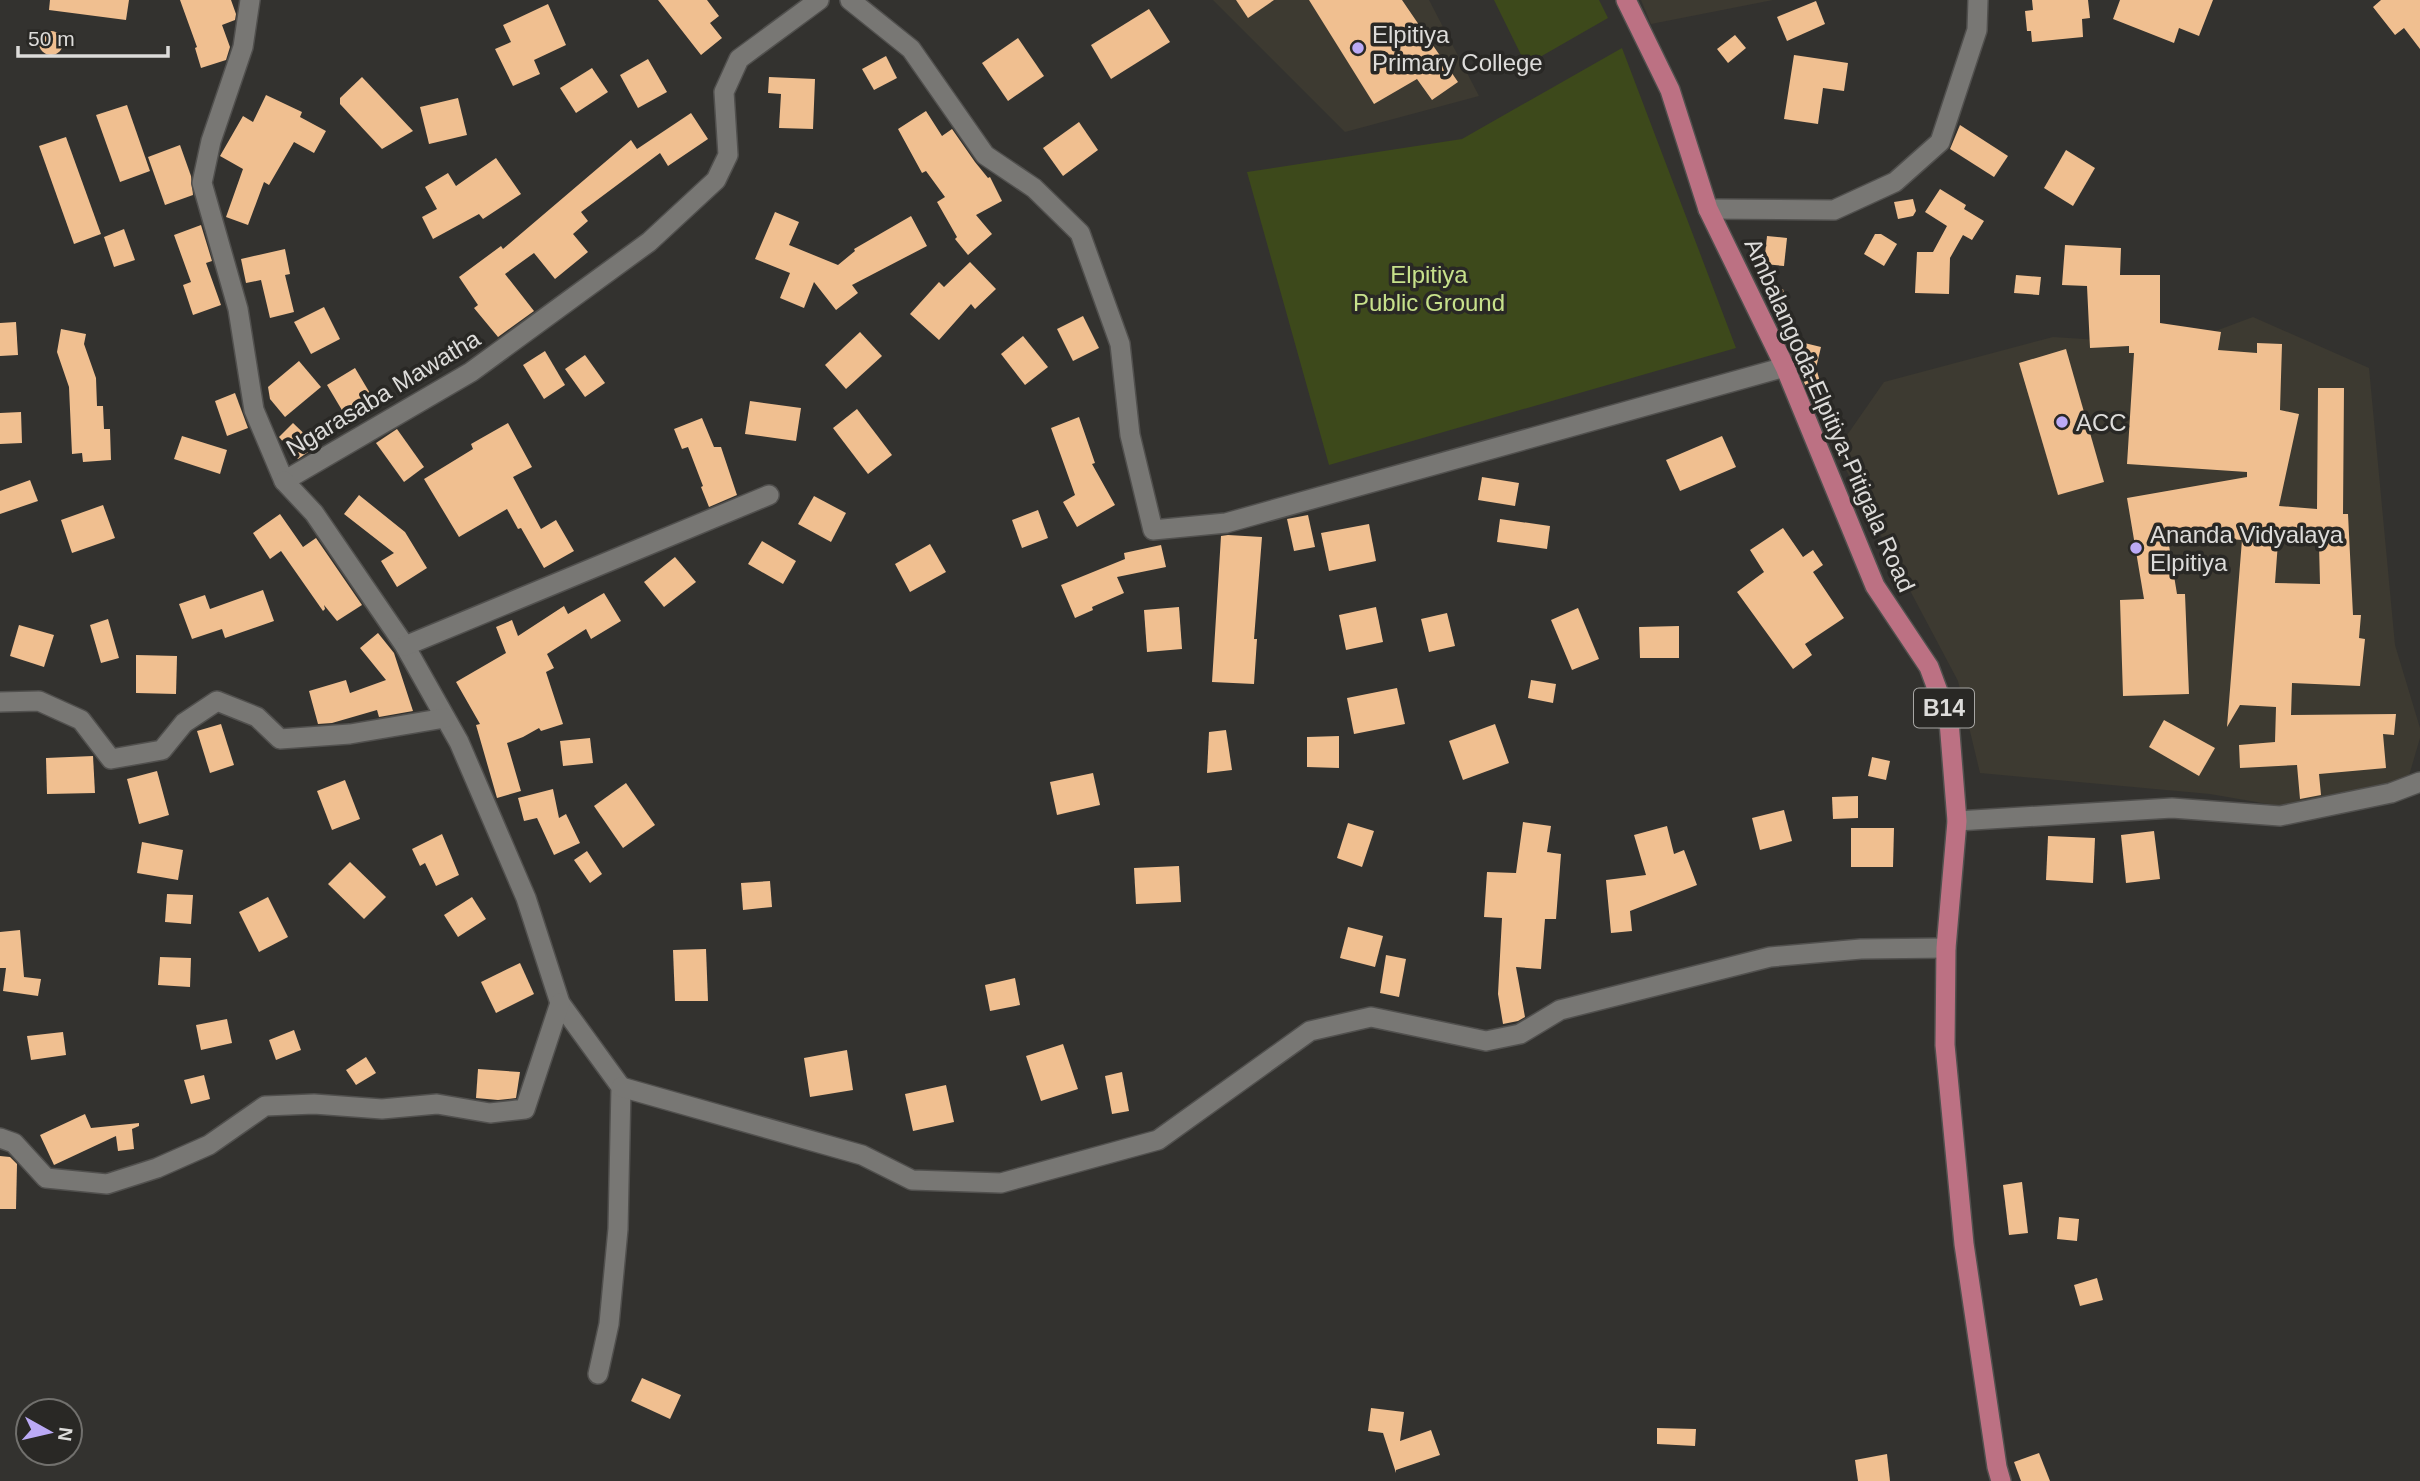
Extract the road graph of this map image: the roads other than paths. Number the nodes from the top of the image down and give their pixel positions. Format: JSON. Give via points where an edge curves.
{"nodes":[{"id":1,"x":250,"y":0,"type":"edge"},
{"id":2,"x":819,"y":0,"type":"edge"},
{"id":3,"x":850,"y":0,"type":"edge"},
{"id":4,"x":1626,"y":0,"type":"edge"},
{"id":5,"x":1978,"y":0,"type":"edge"},
{"id":6,"x":1708,"y":209,"type":"junction"},
{"id":7,"x":1785,"y":368,"type":"junction"},
{"id":8,"x":284,"y":481,"type":"junction"},
{"id":9,"x":769,"y":495,"type":"dead end"},
{"id":10,"x":405,"y":646,"type":"junction"},
{"id":11,"x":0,"y":702,"type":"edge"},
{"id":12,"x":446,"y":718,"type":"junction"},
{"id":13,"x":2420,"y":782,"type":"edge"},
{"id":14,"x":1957,"y":821,"type":"junction"},
{"id":15,"x":1946,"y":948,"type":"junction"},
{"id":16,"x":559,"y":1003,"type":"junction"},
{"id":17,"x":621,"y":1087,"type":"junction"},
{"id":18,"x":0,"y":1138,"type":"edge"},
{"id":19,"x":598,"y":1374,"type":"dead end"},
{"id":20,"x":2001,"y":1481,"type":"edge"}],
"edges":[{"from":1,"to":8,"type":"street","name":"Ngarasaba Mawatha","via":[[243,47],[211,141],[202,183],[238,309],[254,410]]},
{"from":2,"to":8,"type":"street","name":"Ngarasaba Mawatha","via":[[739,59],[724,92],[728,155],[716,180],[649,242],[471,372]]},
{"from":3,"to":7,"type":"street","via":[[911,50],[985,155],[1034,188],[1080,233],[1120,344],[1130,435],[1153,530],[1227,523]]},
{"from":4,"to":6,"type":"main road","name":"Ambalangoda-Elpitiya-Pitigala Road","number":"B14","via":[[1670,90]]},
{"from":5,"to":6,"type":"street","via":[[1977,30],[1940,142],[1895,182],[1834,210]]},
{"from":6,"to":7,"type":"main road","name":"Ambalangoda-Elpitiya-Pitigala Road","number":"B14"},
{"from":7,"to":14,"type":"main road","name":"Ambalangoda-Elpitiya-Pitigala Road","number":"B14","via":[[1875,586],[1929,667],[1939,693],[1949,721]]},
{"from":8,"to":10,"type":"street","via":[[314,513]]},
{"from":9,"to":10,"type":"street"},
{"from":10,"to":12,"type":"street"},
{"from":11,"to":12,"type":"street","via":[[39,701],[81,720],[111,758],[162,750],[184,723],[217,701],[257,717],[281,739],[350,734]]},
{"from":12,"to":16,"type":"street","via":[[526,898]]},
{"from":13,"to":14,"type":"street","via":[[2392,793],[2280,816],[2172,808]]},
{"from":14,"to":15,"type":"main road","name":"Ambalangoda-Elpitiya-Pitigala Road","number":"B14"},
{"from":15,"to":17,"type":"street","via":[[1770,957],[1560,1010],[1520,1034],[1486,1041],[1371,1017],[1310,1031],[1158,1140],[1001,1183],[912,1180],[862,1156]]},
{"from":15,"to":20,"type":"main road","name":"Ambalangoda-Elpitiya-Pitigala Road","number":"B14","via":[[1945,1045],[1964,1244]]},
{"from":16,"to":17,"type":"street"},
{"from":16,"to":18,"type":"street","via":[[525,1109],[490,1113],[437,1104],[382,1109],[265,1106],[209,1145],[107,1184],[46,1178],[14,1143]]},
{"from":17,"to":19,"type":"street","via":[[618,1229],[610,1324]]}]}
